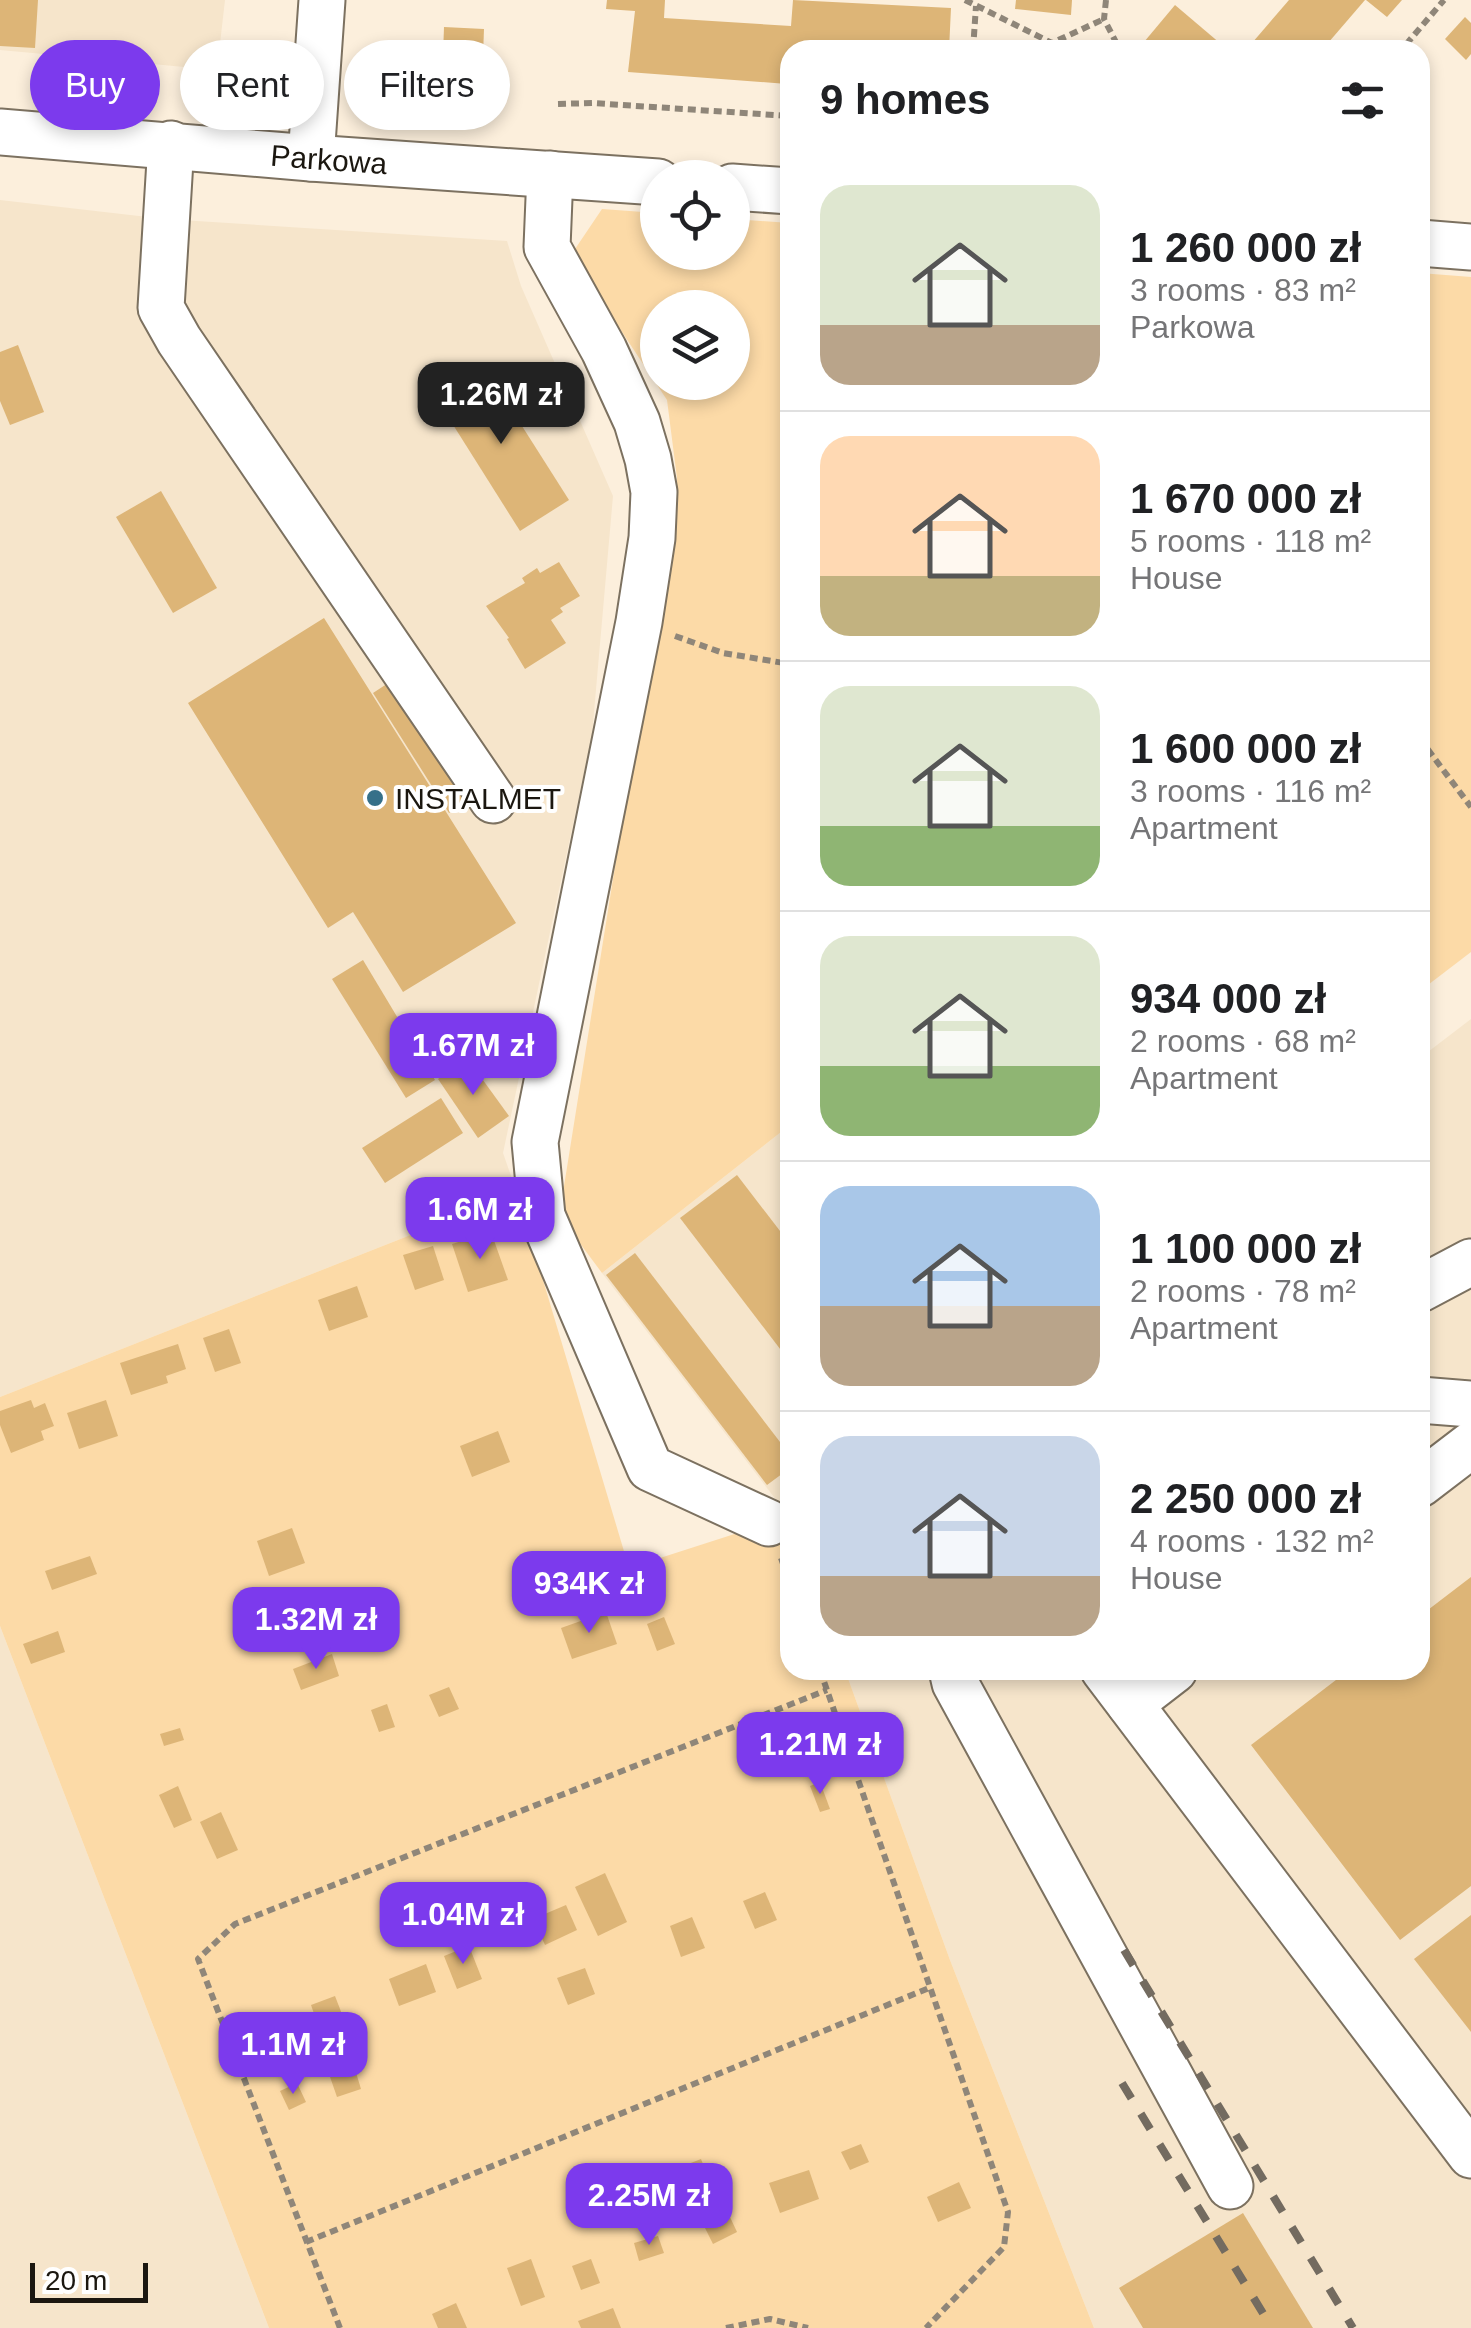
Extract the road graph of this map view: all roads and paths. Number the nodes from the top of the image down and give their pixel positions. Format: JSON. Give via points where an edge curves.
{"nodes":[{"id":1,"x":322,"y":0,"type":"edge"},
{"id":2,"x":965,"y":0,"type":"edge"},
{"id":3,"x":1106,"y":0,"type":"edge"},
{"id":4,"x":1444,"y":0,"type":"edge"},
{"id":5,"x":976,"y":6,"type":"junction"},
{"id":6,"x":1104,"y":19,"type":"junction"},
{"id":7,"x":974,"y":40,"type":"edge"},
{"id":8,"x":1046,"y":40,"type":"edge"},
{"id":9,"x":1058,"y":40,"type":"edge"},
{"id":10,"x":1115,"y":40,"type":"edge"},
{"id":11,"x":1411,"y":40,"type":"edge"},
{"id":12,"x":558,"y":104,"type":"dead end"},
{"id":13,"x":780,"y":115,"type":"edge"},
{"id":14,"x":0,"y":132,"type":"edge"},
{"id":15,"x":171,"y":144,"type":"junction"},
{"id":16,"x":311,"y":158,"type":"junction"},
{"id":17,"x":550,"y":174,"type":"junction"},
{"id":18,"x":640,"y":181,"type":"edge"},
{"id":19,"x":750,"y":188,"type":"edge"},
{"id":20,"x":780,"y":190,"type":"edge"},
{"id":21,"x":1430,"y":244,"type":"edge"},
{"id":22,"x":1471,"y":248,"type":"edge"},
{"id":23,"x":639,"y":622,"type":"junction"},
{"id":24,"x":780,"y":662,"type":"edge"},
{"id":25,"x":1430,"y":753,"type":"edge"},
{"id":26,"x":494,"y":800,"type":"dead end"},
{"id":27,"x":1471,"y":808,"type":"edge"},
{"id":28,"x":1471,"y":1262,"type":"edge"},
{"id":29,"x":1430,"y":1284,"type":"edge"},
{"id":30,"x":1430,"y":1401,"type":"edge"},
{"id":31,"x":1471,"y":1404,"type":"edge"},
{"id":32,"x":1471,"y":1445,"type":"edge"},
{"id":33,"x":1430,"y":1476,"type":"edge"},
{"id":34,"x":768,"y":1524,"type":"dead end"},
{"id":35,"x":824,"y":1680,"type":"edge"},
{"id":36,"x":954,"y":1680,"type":"edge"},
{"id":37,"x":1117,"y":1687,"type":"edge"},
{"id":38,"x":828,"y":1690,"type":"junction"},
{"id":39,"x":929,"y":1988,"type":"junction"},
{"id":40,"x":1471,"y":2155,"type":"edge"},
{"id":41,"x":1230,"y":2186,"type":"dead end"},
{"id":42,"x":306,"y":2242,"type":"junction"},
{"id":43,"x":340,"y":2328,"type":"edge"},
{"id":44,"x":726,"y":2328,"type":"edge"},
{"id":45,"x":808,"y":2328,"type":"edge"},
{"id":46,"x":926,"y":2328,"type":"edge"}],
"edges":[{"from":1,"to":16,"type":"street"},
{"from":2,"to":5,"type":"path"},
{"from":3,"to":6,"type":"path"},
{"from":4,"to":11,"type":"path"},
{"from":5,"to":7,"type":"path"},
{"from":5,"to":8,"type":"path"},
{"from":6,"to":9,"type":"path"},
{"from":6,"to":10,"type":"path"},
{"from":12,"to":13,"type":"path"},
{"from":14,"to":15,"type":"street","name":"Parkowa"},
{"from":15,"to":16,"type":"street","name":"Parkowa"},
{"from":15,"to":26,"type":"street","via":[[162,308]]},
{"from":16,"to":17,"type":"street","name":"Parkowa"},
{"from":17,"to":18,"type":"street","name":"Parkowa"},
{"from":17,"to":23,"type":"street","via":[[547,248],[604,350],[648,458],[652,538]]},
{"from":19,"to":20,"type":"street"},
{"from":21,"to":22,"type":"street"},
{"from":23,"to":24,"type":"path","via":[[723,652]]},
{"from":23,"to":34,"type":"street","via":[[535,1142],[542,1216],[650,1468]]},
{"from":25,"to":27,"type":"path"},
{"from":28,"to":29,"type":"street"},
{"from":30,"to":31,"type":"street"},
{"from":32,"to":33,"type":"street"},
{"from":35,"to":38,"type":"path"},
{"from":36,"to":41,"type":"street"},
{"from":37,"to":40,"type":"street"},
{"from":38,"to":39,"type":"path"},
{"from":38,"to":42,"type":"path","via":[[236,1924],[198,1959]]},
{"from":39,"to":42,"type":"path"},
{"from":39,"to":46,"type":"path","via":[[1008,2212],[1004,2247]]},
{"from":42,"to":43,"type":"path"},
{"from":44,"to":45,"type":"path","via":[[770,2319]]}]}
